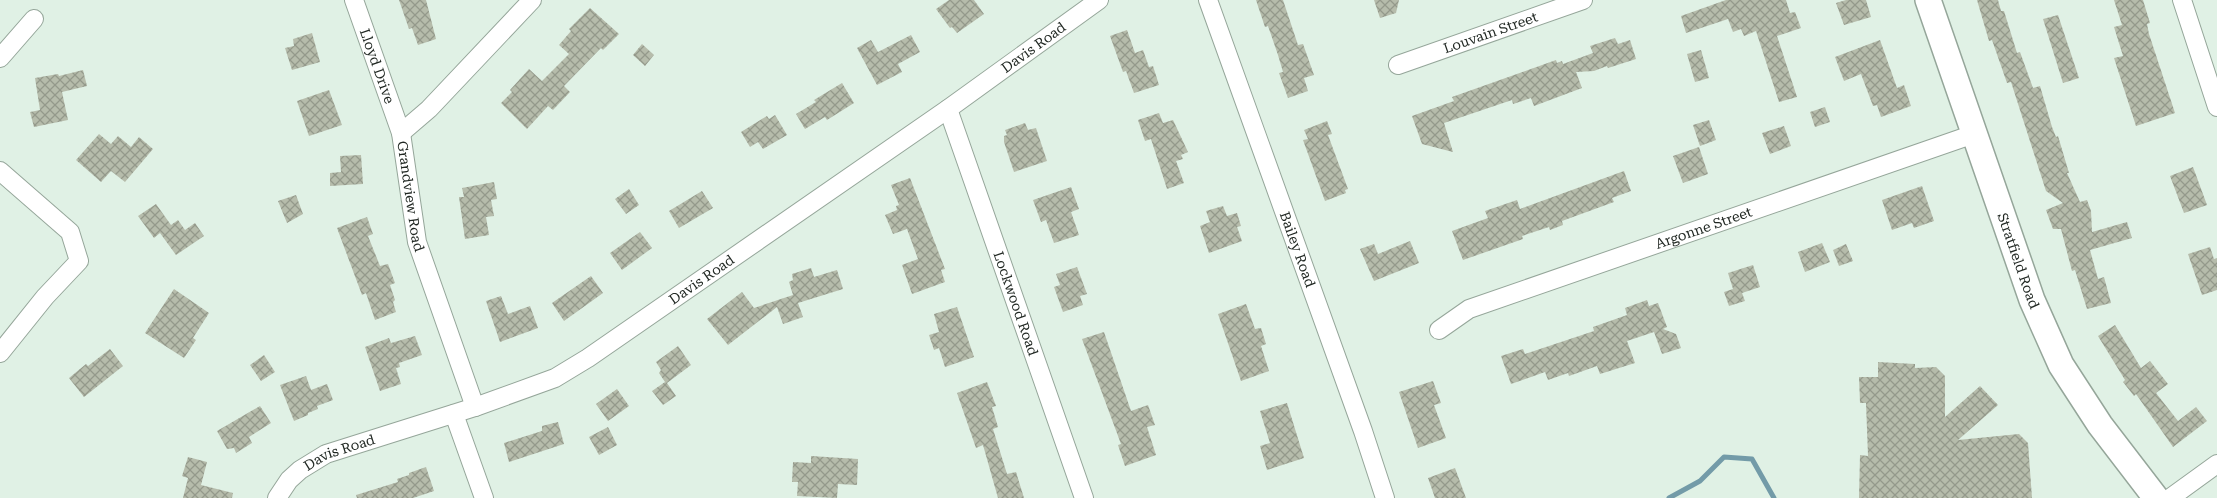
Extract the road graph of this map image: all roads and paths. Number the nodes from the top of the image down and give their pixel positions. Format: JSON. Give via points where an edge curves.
{"nodes":[{"id":1,"x":354,"y":0,"type":"edge"},
{"id":2,"x":532,"y":0,"type":"edge"},
{"id":3,"x":1099,"y":0,"type":"edge"},
{"id":4,"x":1208,"y":0,"type":"edge"},
{"id":5,"x":1583,"y":0,"type":"edge"},
{"id":6,"x":1928,"y":0,"type":"edge"},
{"id":7,"x":2182,"y":0,"type":"edge"},
{"id":8,"x":34,"y":19,"type":"dead end"},
{"id":9,"x":0,"y":58,"type":"edge"},
{"id":10,"x":1398,"y":65,"type":"dead end"},
{"id":11,"x":2217,"y":107,"type":"edge"},
{"id":12,"x":948,"y":109,"type":"junction"},
{"id":13,"x":401,"y":133,"type":"junction"},
{"id":14,"x":1974,"y":134,"type":"junction"},
{"id":15,"x":0,"y":170,"type":"edge"},
{"id":16,"x":1439,"y":330,"type":"dead end"},
{"id":17,"x":0,"y":353,"type":"edge"},
{"id":18,"x":475,"y":408,"type":"junction"},
{"id":19,"x":454,"y":414,"type":"junction"},
{"id":20,"x":2217,"y":464,"type":"edge"},
{"id":21,"x":277,"y":498,"type":"edge"},
{"id":22,"x":484,"y":498,"type":"edge"},
{"id":23,"x":1084,"y":498,"type":"edge"},
{"id":24,"x":1385,"y":498,"type":"edge"},
{"id":25,"x":2156,"y":498,"type":"edge"},
{"id":26,"x":2170,"y":498,"type":"edge"}],
"edges":[{"from":1,"to":13,"type":"street","name":"Lloyd Drive"},
{"from":2,"to":13,"type":"street","name":"Grandview Road","via":[[429,109]]},
{"from":3,"to":12,"type":"street","name":"Davis Road"},
{"from":4,"to":24,"type":"street","name":"Bailey Road","via":[[1364,431]]},
{"from":5,"to":10,"type":"street","name":"Louvain Street"},
{"from":6,"to":14,"type":"main road","name":"Stratfield Road"},
{"from":7,"to":11,"type":"street"},
{"from":8,"to":9,"type":"street"},
{"from":12,"to":18,"type":"street","name":"Davis Road","via":[[588,358],[555,378]]},
{"from":12,"to":23,"type":"street","name":"Lockwood Road"},
{"from":13,"to":18,"type":"street","name":"Grandview Road","via":[[417,242]]},
{"from":14,"to":16,"type":"street","name":"Argonne Street","via":[[1469,309]]},
{"from":14,"to":25,"type":"main road","name":"Stratfield Road","via":[[2032,300],[2062,365],[2100,425]]},
{"from":15,"to":17,"type":"street","via":[[70,232],[79,261],[45,296]]},
{"from":18,"to":19,"type":"street","name":"Davis Road"},
{"from":19,"to":21,"type":"street","name":"Davis Road","via":[[326,454],[300,470]]},
{"from":19,"to":22,"type":"street"},
{"from":20,"to":26,"type":"street"}]}
